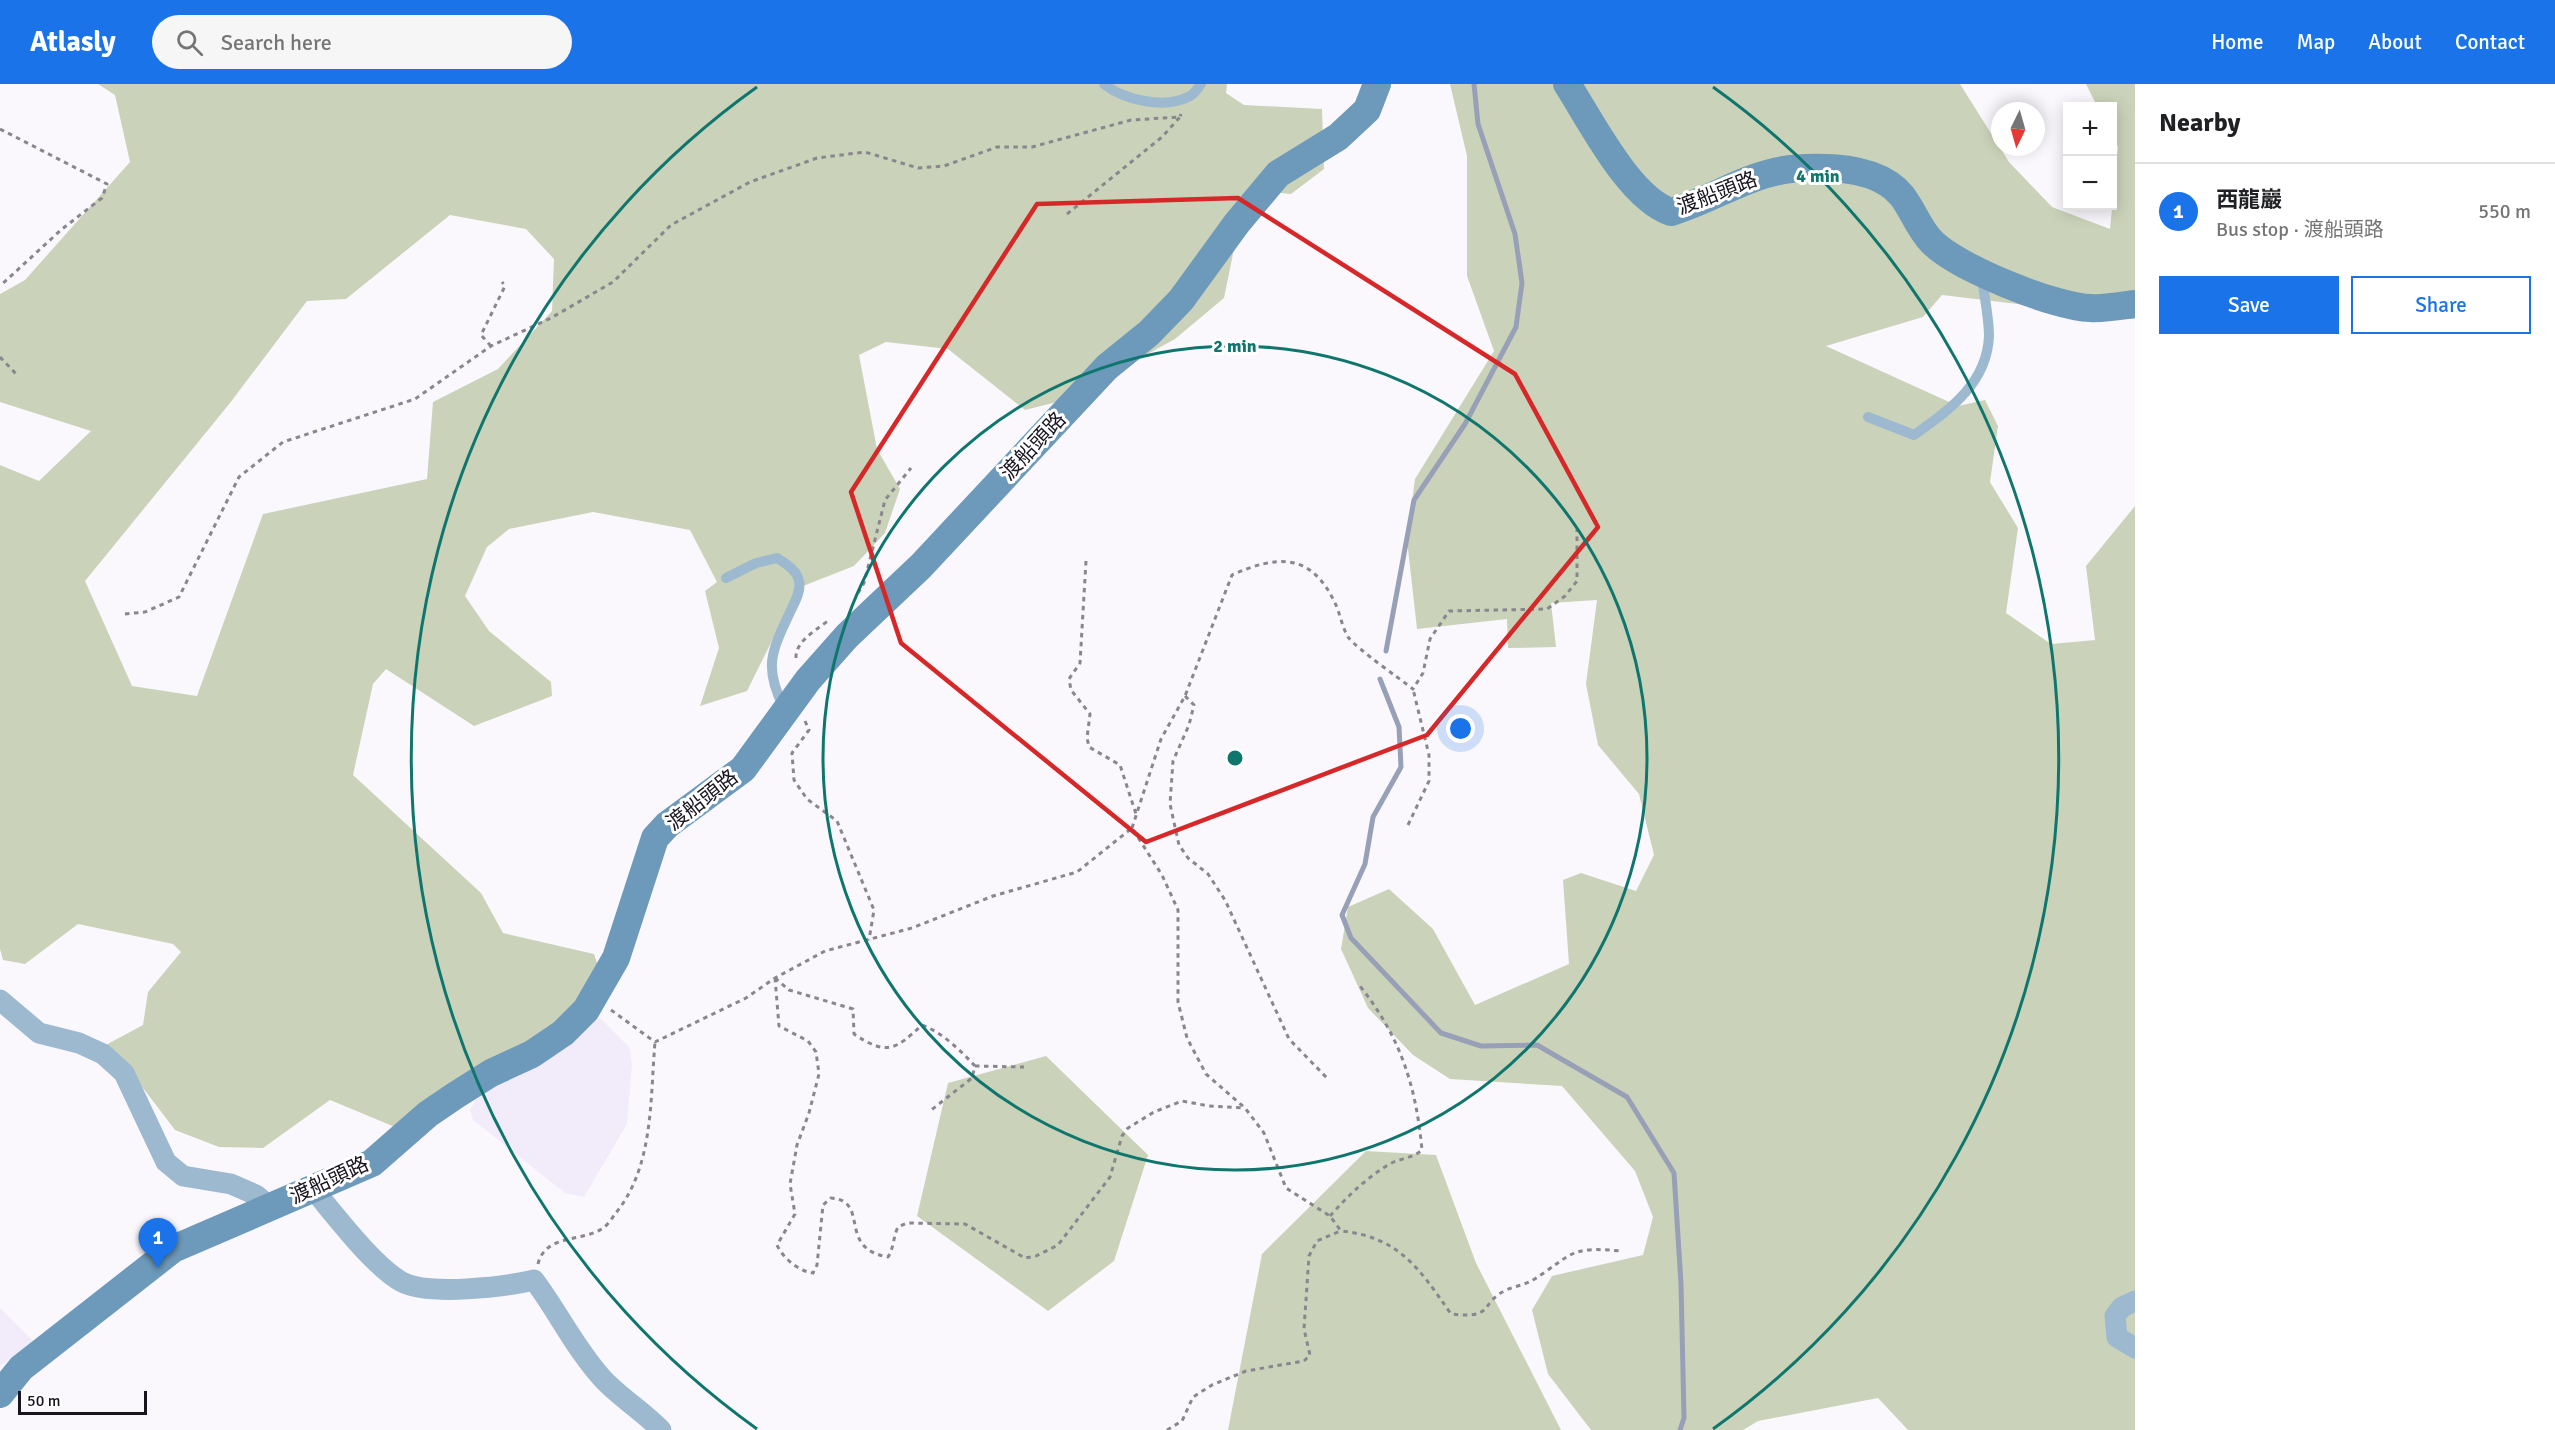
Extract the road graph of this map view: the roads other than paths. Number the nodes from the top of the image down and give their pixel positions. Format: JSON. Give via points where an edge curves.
{"nodes":[{"id":1,"x":1104,"y":84,"type":"edge"},
{"id":2,"x":1201,"y":84,"type":"edge"},
{"id":3,"x":1377,"y":84,"type":"edge"},
{"id":4,"x":1567,"y":84,"type":"edge"},
{"id":5,"x":1981,"y":270,"type":"junction"},
{"id":6,"x":2135,"y":304,"type":"edge"},
{"id":7,"x":1868,"y":417,"type":"dead end"},
{"id":8,"x":726,"y":578,"type":"dead end"},
{"id":9,"x":796,"y":697,"type":"junction"},
{"id":10,"x":0,"y":1000,"type":"edge"},
{"id":11,"x":313,"y":1190,"type":"junction"},
{"id":12,"x":270,"y":1207,"type":"junction"},
{"id":13,"x":2135,"y":1301,"type":"edge"},
{"id":14,"x":2135,"y":1348,"type":"edge"},
{"id":15,"x":0,"y":1394,"type":"edge"},
{"id":16,"x":660,"y":1430,"type":"edge"}],
"edges":[{"from":1,"to":2,"type":"lane","via":[[1112,91],[1144,101],[1173,102],[1191,96]]},
{"from":3,"to":9,"type":"street","name":"渡船頭路","via":[[1367,110],[1338,137],[1278,174],[1181,300],[1107,367],[921,567],[847,636]]},
{"from":4,"to":5,"type":"street","name":"渡船頭路","via":[[1610,152],[1658,208],[1671,212],[1750,178],[1790,170],[1840,169],[1878,177],[1900,194],[1931,241],[1954,260]]},
{"from":5,"to":6,"type":"street","name":"渡船頭路","via":[[2049,300],[2089,308]]},
{"from":5,"to":7,"type":"lane","via":[[1989,336],[1982,369],[1954,407],[1914,435]]},
{"from":8,"to":9,"type":"lane","via":[[756,563],[777,558],[794,570],[799,581],[797,597],[774,647],[771,667],[773,687]]},
{"from":9,"to":11,"type":"street","name":"渡船頭路","via":[[743,769],[655,838],[620,949],[586,1010],[563,1033],[428,1114],[372,1163]]},
{"from":10,"to":12,"type":"street","via":[[39,1033],[104,1054],[124,1073],[166,1162],[183,1176],[231,1184],[256,1195]]},
{"from":11,"to":12,"type":"street","name":"渡船頭路"},
{"from":11,"to":16,"type":"street","via":[[366,1251],[402,1283],[434,1289],[507,1287],[534,1280],[603,1379]]},
{"from":12,"to":15,"type":"street","name":"渡船頭路","via":[[173,1249],[21,1368]]},
{"from":13,"to":14,"type":"street","via":[[2115,1316],[2117,1337]]}]}
